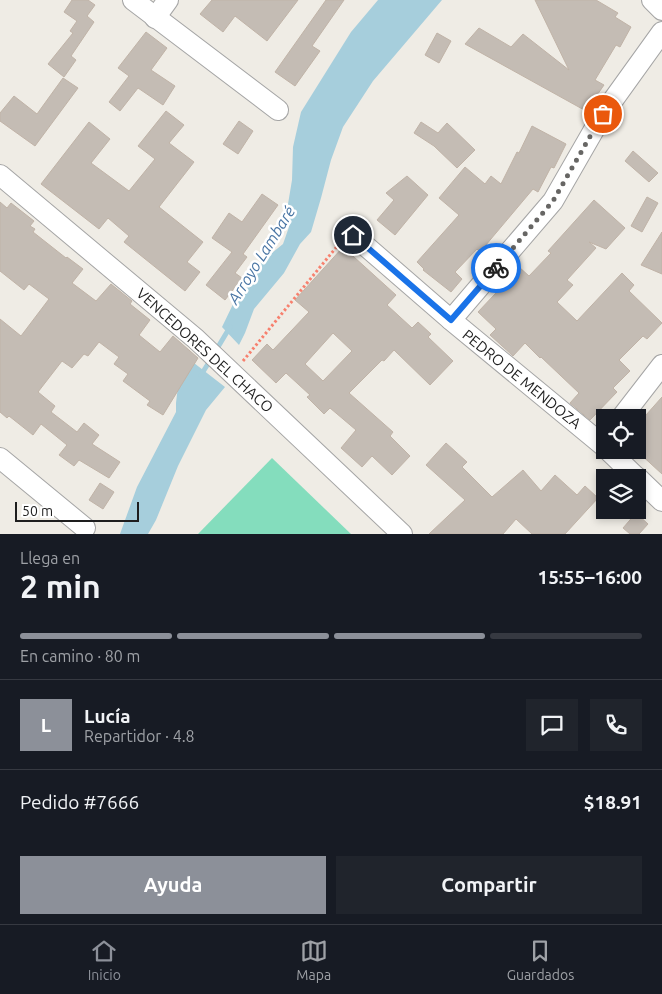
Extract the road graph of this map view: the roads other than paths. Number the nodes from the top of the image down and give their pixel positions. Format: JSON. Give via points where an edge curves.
{"nodes":[{"id":1,"x":132,"y":0,"type":"edge"},
{"id":2,"x":168,"y":0,"type":"edge"},
{"id":3,"x":652,"y":0,"type":"edge"},
{"id":4,"x":662,"y":10,"type":"edge"},
{"id":5,"x":154,"y":18,"type":"junction"},
{"id":6,"x":662,"y":32,"type":"edge"},
{"id":7,"x":278,"y":110,"type":"dead end"},
{"id":8,"x":0,"y":175,"type":"edge"},
{"id":9,"x":353,"y":235,"type":"road end"},
{"id":10,"x":451,"y":320,"type":"junction"},
{"id":11,"x":662,"y":365,"type":"edge"},
{"id":12,"x":628,"y":409,"type":"edge"},
{"id":13,"x":596,"y":438,"type":"edge"},
{"id":14,"x":0,"y":458,"type":"edge"},
{"id":15,"x":619,"y":459,"type":"edge"},
{"id":16,"x":628,"y":469,"type":"edge"},
{"id":17,"x":646,"y":486,"type":"edge"},
{"id":18,"x":662,"y":501,"type":"edge"},
{"id":19,"x":85,"y":528,"type":"dead end"},
{"id":20,"x":402,"y":534,"type":"edge"}],
"edges":[{"from":1,"to":5,"type":"street"},
{"from":2,"to":5,"type":"street"},
{"from":3,"to":4,"type":"street"},
{"from":5,"to":7,"type":"street"},
{"from":6,"to":10,"type":"street","via":[[603,114],[553,201]]},
{"from":8,"to":20,"type":"street","name":"VENCEDORES DEL CHACO","via":[[196,339]]},
{"from":9,"to":10,"type":"street","name":"PEDRO DE MENDOZA"},
{"from":10,"to":13,"type":"street","name":"PEDRO DE MENDOZA"},
{"from":11,"to":12,"type":"street"},
{"from":14,"to":19,"type":"street"},
{"from":15,"to":16,"type":"street","name":"PEDRO DE MENDOZA"},
{"from":17,"to":18,"type":"street","name":"PEDRO DE MENDOZA"}]}
